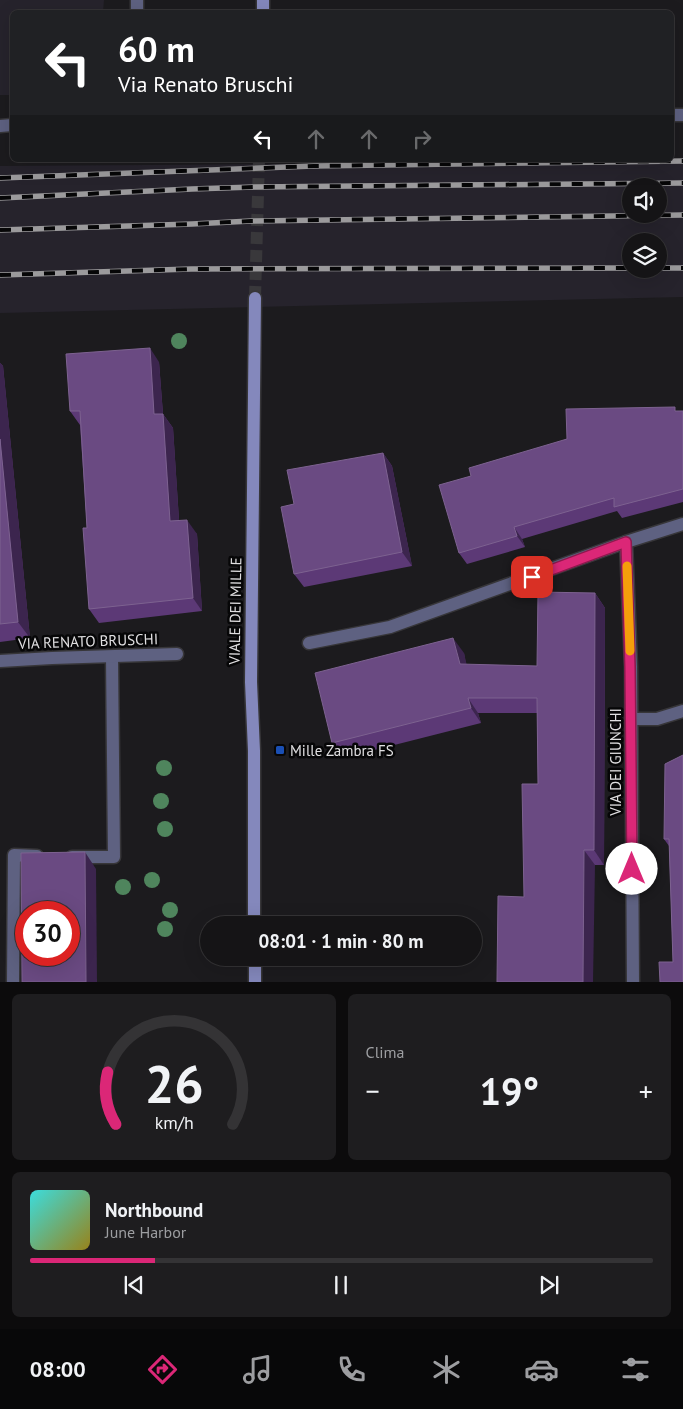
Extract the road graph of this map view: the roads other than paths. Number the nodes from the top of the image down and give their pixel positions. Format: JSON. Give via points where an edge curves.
{"nodes":[{"id":1,"x":255,"y":298,"type":"tunnel mouth"},
{"id":2,"x":683,"y":524,"type":"edge"},
{"id":3,"x":626,"y":542,"type":"junction"},
{"id":4,"x":309,"y":643,"type":"dead end"},
{"id":5,"x":177,"y":654,"type":"dead end"},
{"id":6,"x":112,"y":657,"type":"junction"},
{"id":7,"x":0,"y":661,"type":"edge"},
{"id":8,"x":683,"y":711,"type":"edge"},
{"id":9,"x":631,"y":719,"type":"junction"},
{"id":10,"x":254,"y":916,"type":"edge"},
{"id":11,"x":254,"y":966,"type":"edge"},
{"id":12,"x":13,"y":982,"type":"edge"},
{"id":13,"x":255,"y":982,"type":"edge"},
{"id":14,"x":633,"y":982,"type":"edge"}],
"edges":[{"from":1,"to":10,"type":"street","name":"VIALE DEI MILLE","via":[[251,672]]},
{"from":2,"to":3,"type":"street"},
{"from":3,"to":4,"type":"street","via":[[390,628]]},
{"from":3,"to":9,"type":"street","name":"VIA DEI GIUNCHI"},
{"from":5,"to":6,"type":"street","name":"VIA RENATO BRUSCHI"},
{"from":6,"to":7,"type":"street","name":"VIA RENATO BRUSCHI"},
{"from":6,"to":12,"type":"street","via":[[114,858],[14,855]]},
{"from":8,"to":9,"type":"street","via":[[657,719]]},
{"from":9,"to":14,"type":"street","name":"VIA DEI GIUNCHI"},
{"from":11,"to":13,"type":"street"}]}
